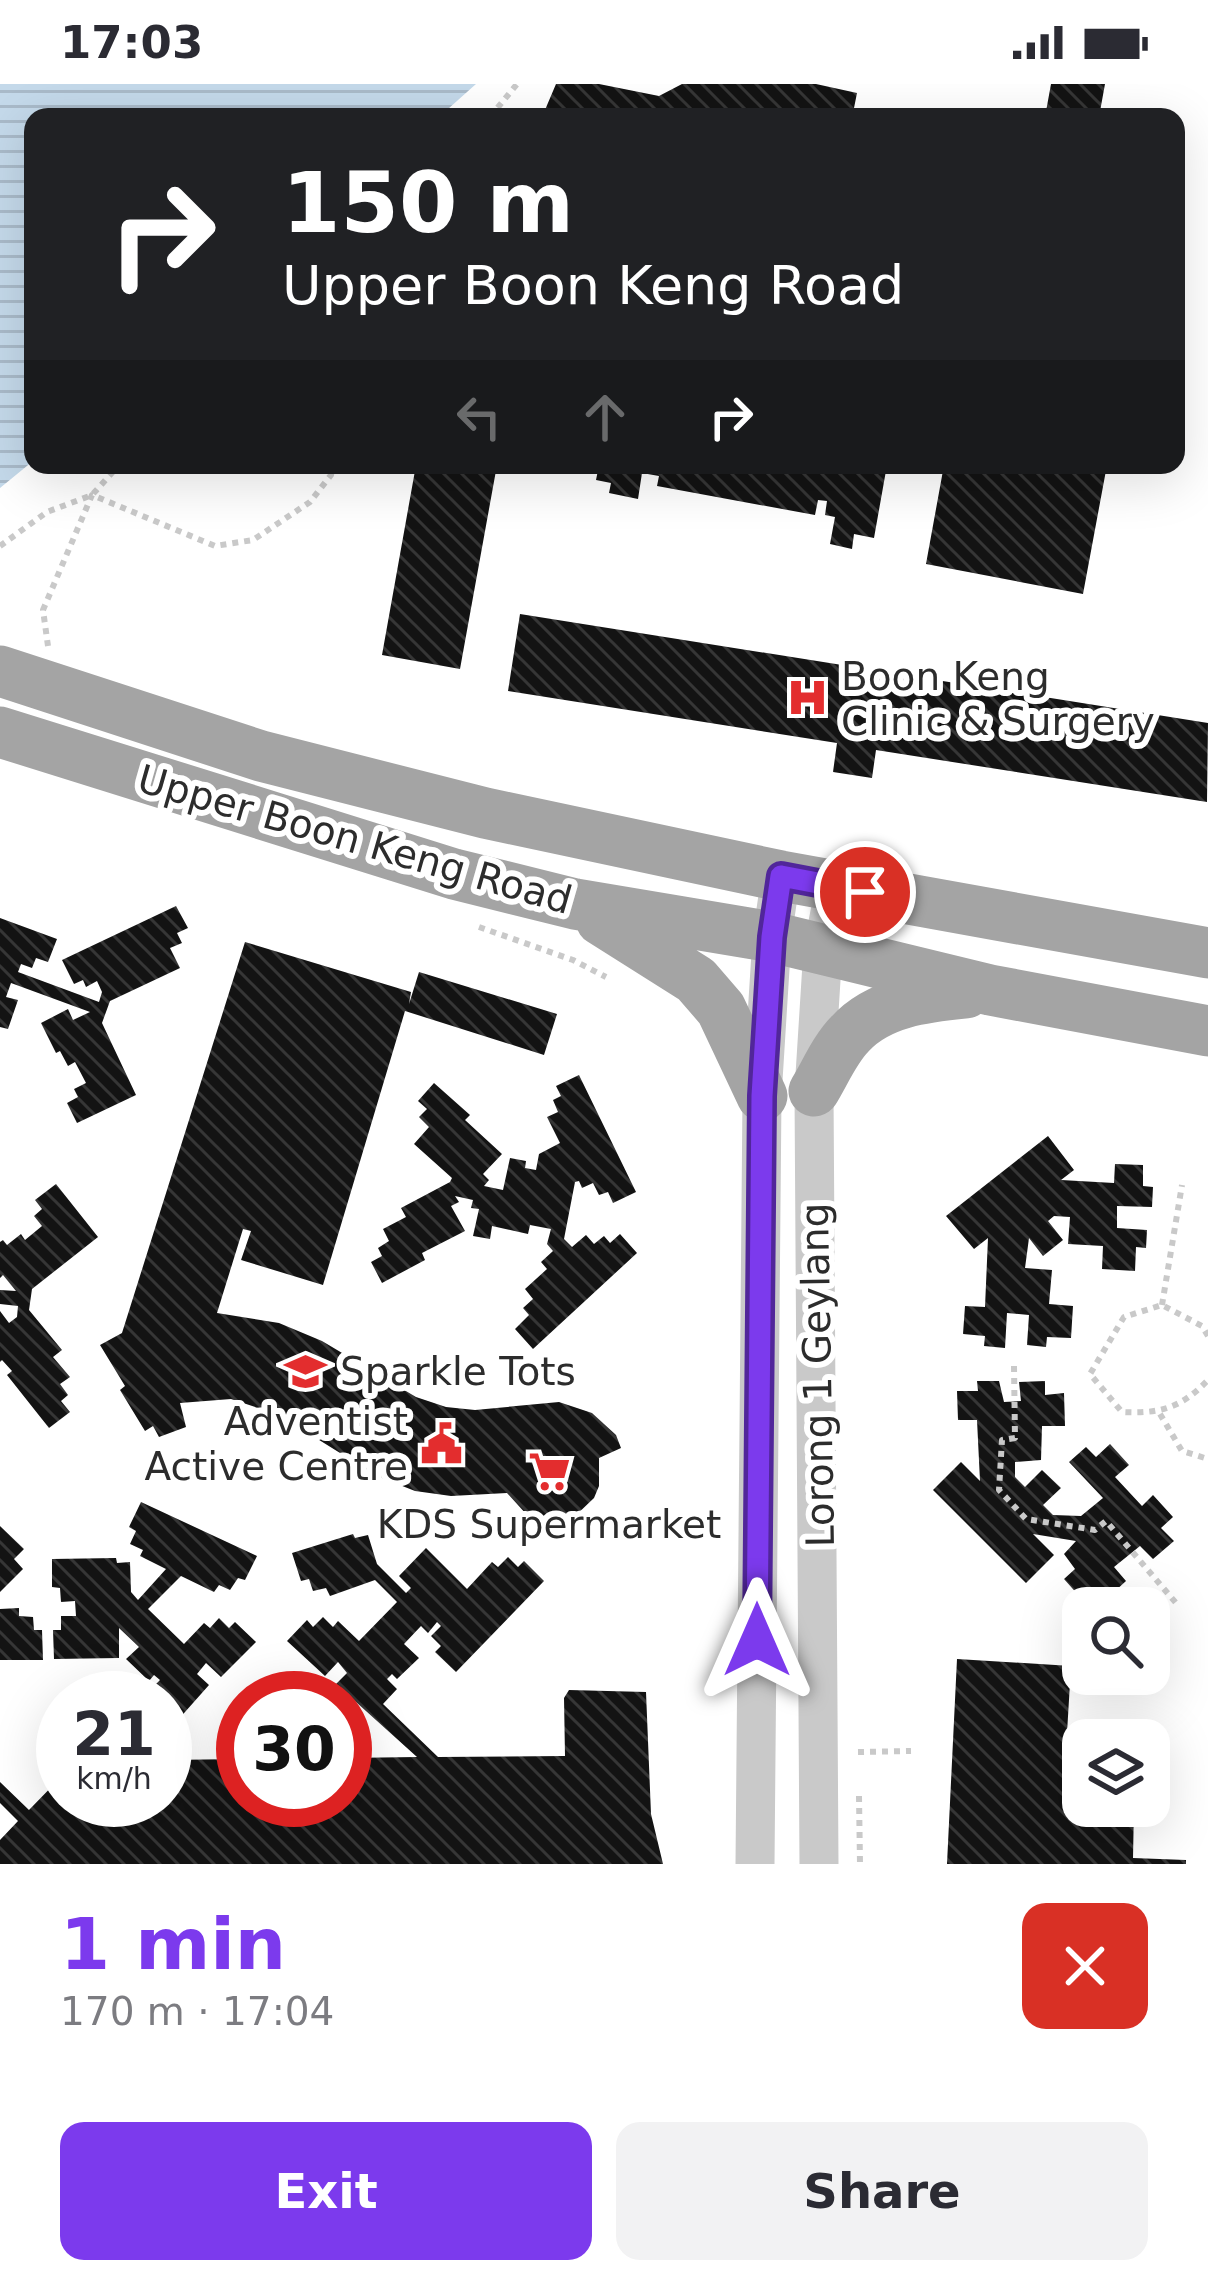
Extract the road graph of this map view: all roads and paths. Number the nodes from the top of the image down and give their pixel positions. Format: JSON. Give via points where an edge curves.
{"nodes":[{"id":1,"x":517,"y":84,"type":"edge"},
{"id":2,"x":497,"y":108,"type":"edge"},
{"id":3,"x":111,"y":474,"type":"edge"},
{"id":4,"x":331,"y":474,"type":"edge"},
{"id":5,"x":92,"y":495,"type":"junction"},
{"id":6,"x":0,"y":546,"type":"edge"},
{"id":7,"x":49,"y":649,"type":"dead end"},
{"id":8,"x":0,"y":671,"type":"edge"},
{"id":9,"x":0,"y":732,"type":"edge"},
{"id":10,"x":781,"y":876,"type":"junction"},
{"id":11,"x":835,"y":887,"type":"junction"},
{"id":12,"x":575,"y":904,"type":"junction"},
{"id":13,"x":772,"y":937,"type":"junction"},
{"id":14,"x":824,"y":948,"type":"junction"},
{"id":15,"x":1208,"y":953,"type":"edge"},
{"id":16,"x":990,"y":990,"type":"junction"},
{"id":17,"x":1208,"y":1031,"type":"edge"},
{"id":18,"x":814,"y":1091,"type":"junction"},
{"id":19,"x":762,"y":1096,"type":"junction"},
{"id":20,"x":1182,"y":1185,"type":"dead end"},
{"id":21,"x":1162,"y":1305,"type":"junction"},
{"id":22,"x":1208,"y":1336,"type":"edge"},
{"id":23,"x":1014,"y":1366,"type":"dead end"},
{"id":24,"x":1208,"y":1380,"type":"edge"},
{"id":25,"x":1160,"y":1414,"type":"junction"},
{"id":26,"x":1208,"y":1459,"type":"edge"},
{"id":27,"x":1176,"y":1603,"type":"dead end"},
{"id":28,"x":911,"y":1750,"type":"dead end"},
{"id":29,"x":858,"y":1752,"type":"dead end"},
{"id":30,"x":755,"y":1864,"type":"edge"},
{"id":31,"x":819,"y":1864,"type":"edge"}],
"edges":[{"from":1,"to":2,"type":"path"},
{"from":3,"to":5,"type":"path"},
{"from":4,"to":5,"type":"path","via":[[310,502],[253,540],[215,546]]},
{"from":5,"to":6,"type":"path","via":[[47,512]]},
{"from":5,"to":7,"type":"path","via":[[44,610]]},
{"from":8,"to":10,"type":"main road","name":"Upper Boon Keng Road","via":[[261,756]]},
{"from":9,"to":12,"type":"main road","name":"Upper Boon Keng Road"},
{"from":10,"to":11,"type":"main road","name":"Upper Boon Keng Road"},
{"from":10,"to":13,"type":"street","name":"Lorong 1 Geylang"},
{"from":11,"to":14,"type":"street","name":"Lorong 1 Geylang"},
{"from":11,"to":15,"type":"main road","name":"Upper Boon Keng Road"},
{"from":12,"to":13,"type":"main road","name":"Upper Boon Keng Road"},
{"from":12,"to":19,"type":"main road","via":[[696,980],[721,1009]]},
{"from":13,"to":14,"type":"main road","name":"Upper Boon Keng Road"},
{"from":13,"to":19,"type":"street","name":"Lorong 1 Geylang"},
{"from":14,"to":16,"type":"main road","name":"Upper Boon Keng Road"},
{"from":14,"to":18,"type":"street","name":"Lorong 1 Geylang"},
{"from":16,"to":17,"type":"main road","name":"Upper Boon Keng Road"},
{"from":16,"to":18,"type":"main road","via":[[888,1008],[850,1032]]},
{"from":18,"to":31,"type":"street","name":"Lorong 1 Geylang"},
{"from":19,"to":30,"type":"street","name":"Lorong 1 Geylang"},
{"from":20,"to":21,"type":"path"},
{"from":21,"to":22,"type":"path"},
{"from":21,"to":25,"type":"path","via":[[1124,1317],[1090,1374],[1122,1412]]},
{"from":23,"to":27,"type":"path","via":[[1015,1438],[1002,1440],[999,1490],[1027,1520],[1095,1529],[1106,1521]]},
{"from":24,"to":25,"type":"path"},
{"from":25,"to":26,"type":"path","via":[[1182,1451]]},
{"from":28,"to":29,"type":"path"}]}
